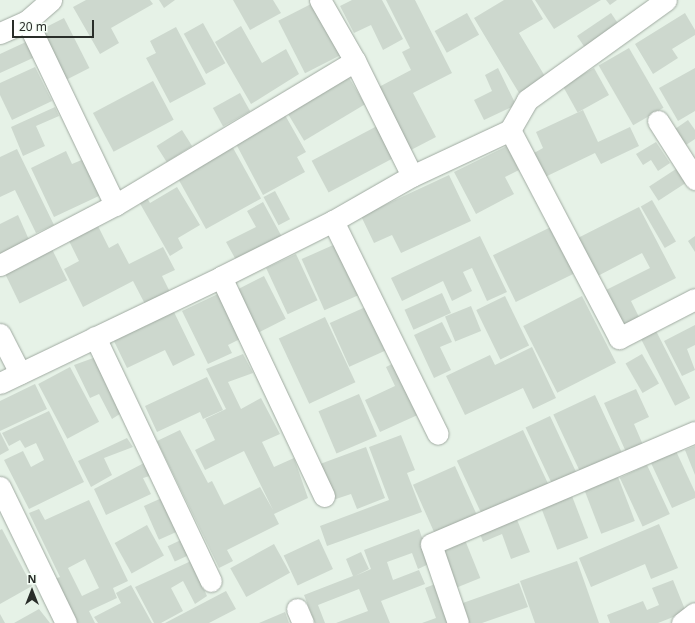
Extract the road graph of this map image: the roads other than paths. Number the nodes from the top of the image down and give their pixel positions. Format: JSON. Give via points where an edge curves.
{"nodes":[{"id":1,"x":50,"y":0,"type":"edge"},
{"id":2,"x":666,"y":0,"type":"edge"},
{"id":3,"x":323,"y":1,"type":"edge"},
{"id":4,"x":27,"y":21,"type":"junction"},
{"id":5,"x":0,"y":33,"type":"edge"},
{"id":6,"x":355,"y":61,"type":"junction"},
{"id":7,"x":658,"y":121,"type":"dead end"},
{"id":8,"x":510,"y":130,"type":"junction"},
{"id":9,"x":412,"y":176,"type":"junction"},
{"id":10,"x":695,"y":179,"type":"edge"},
{"id":11,"x":115,"y":205,"type":"junction"},
{"id":12,"x":333,"y":221,"type":"junction"},
{"id":13,"x":0,"y":265,"type":"edge"},
{"id":14,"x":221,"y":277,"type":"junction"},
{"id":15,"x":695,"y":300,"type":"edge"},
{"id":16,"x":0,"y":334,"type":"edge"},
{"id":17,"x":95,"y":337,"type":"junction"},
{"id":18,"x":20,"y":373,"type":"junction"},
{"id":19,"x":0,"y":383,"type":"edge"},
{"id":20,"x":695,"y":432,"type":"edge"},
{"id":21,"x":438,"y":434,"type":"dead end"},
{"id":22,"x":0,"y":487,"type":"edge"},
{"id":23,"x":324,"y":496,"type":"dead end"},
{"id":24,"x":211,"y":581,"type":"dead end"},
{"id":25,"x":695,"y":614,"type":"edge"},
{"id":26,"x":66,"y":623,"type":"edge"},
{"id":27,"x":458,"y":623,"type":"edge"},
{"id":28,"x":682,"y":623,"type":"edge"}],
"edges":[{"from":1,"to":4,"type":"street"},
{"from":2,"to":8,"type":"street","via":[[527,100]]},
{"from":3,"to":6,"type":"street"},
{"from":4,"to":5,"type":"street"},
{"from":4,"to":11,"type":"street"},
{"from":6,"to":9,"type":"street"},
{"from":6,"to":11,"type":"street"},
{"from":7,"to":10,"type":"street"},
{"from":8,"to":9,"type":"street"},
{"from":8,"to":15,"type":"street","via":[[619,338]]},
{"from":9,"to":12,"type":"street"},
{"from":11,"to":13,"type":"street"},
{"from":12,"to":14,"type":"street"},
{"from":12,"to":21,"type":"street"},
{"from":14,"to":17,"type":"street"},
{"from":14,"to":23,"type":"street"},
{"from":16,"to":18,"type":"street"},
{"from":17,"to":18,"type":"street"},
{"from":17,"to":24,"type":"street"},
{"from":18,"to":19,"type":"street"},
{"from":20,"to":27,"type":"street","via":[[431,544]]},
{"from":22,"to":26,"type":"street"},
{"from":25,"to":28,"type":"street"}]}
